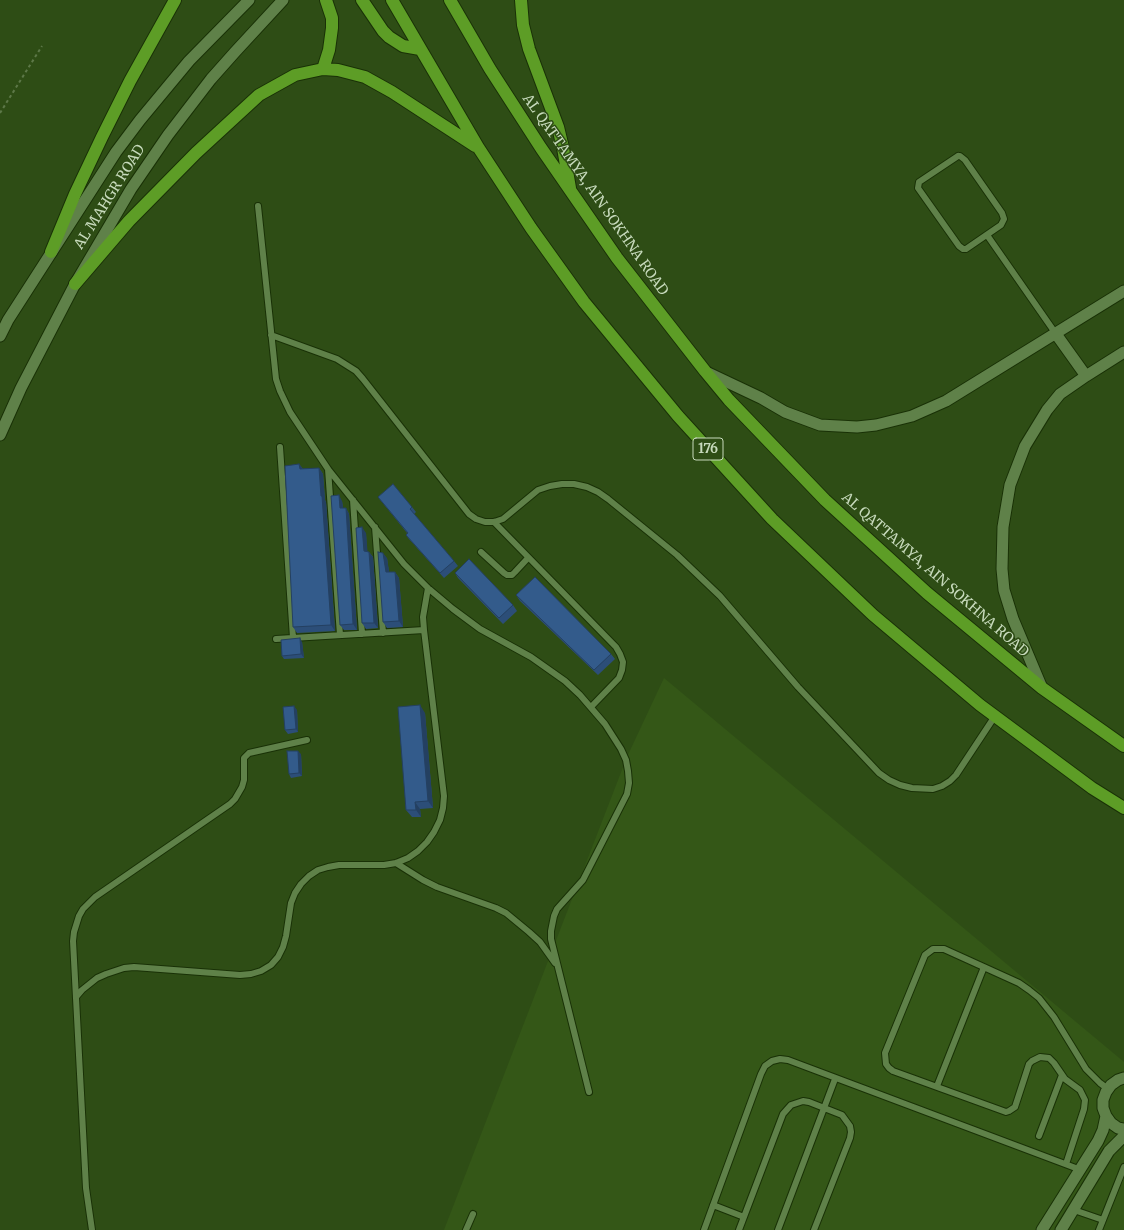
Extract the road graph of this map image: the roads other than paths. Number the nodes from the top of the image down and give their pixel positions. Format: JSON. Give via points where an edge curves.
{"nodes":[{"id":1,"x":174,"y":0,"type":"edge"},
{"id":2,"x":249,"y":0,"type":"edge"},
{"id":3,"x":283,"y":0,"type":"edge"},
{"id":4,"x":326,"y":0,"type":"edge"},
{"id":5,"x":362,"y":0,"type":"edge"},
{"id":6,"x":392,"y":0,"type":"edge"},
{"id":7,"x":450,"y":0,"type":"edge"},
{"id":8,"x":521,"y":0,"type":"edge"},
{"id":9,"x":420,"y":49,"type":"junction"},
{"id":10,"x":323,"y":69,"type":"junction"},
{"id":11,"x":479,"y":149,"type":"junction"},
{"id":12,"x":571,"y":191,"type":"junction"},
{"id":13,"x":258,"y":206,"type":"dead end"},
{"id":14,"x":987,"y":235,"type":"junction"},
{"id":15,"x":51,"y":252,"type":"junction"},
{"id":16,"x":75,"y":284,"type":"junction"},
{"id":17,"x":1124,"y":291,"type":"edge"},
{"id":18,"x":1056,"y":334,"type":"junction"},
{"id":19,"x":271,"y":335,"type":"junction"},
{"id":20,"x":0,"y":336,"type":"edge"},
{"id":21,"x":1124,"y":352,"type":"edge"},
{"id":22,"x":704,"y":372,"type":"junction"},
{"id":23,"x":1086,"y":376,"type":"junction"},
{"id":24,"x":0,"y":435,"type":"edge"},
{"id":25,"x":280,"y":447,"type":"dead end"},
{"id":26,"x":328,"y":469,"type":"junction"},
{"id":27,"x":353,"y":500,"type":"junction"},
{"id":28,"x":494,"y":522,"type":"junction"},
{"id":29,"x":375,"y":527,"type":"junction"},
{"id":30,"x":481,"y":552,"type":"dead end"},
{"id":31,"x":528,"y":558,"type":"junction"},
{"id":32,"x":428,"y":588,"type":"junction"},
{"id":33,"x":424,"y":630,"type":"junction"},
{"id":34,"x":384,"y":632,"type":"junction"},
{"id":35,"x":362,"y":634,"type":"junction"},
{"id":36,"x":340,"y":635,"type":"junction"},
{"id":37,"x":293,"y":638,"type":"junction"},
{"id":38,"x":276,"y":639,"type":"dead end"},
{"id":39,"x":1042,"y":688,"type":"junction"},
{"id":40,"x":591,"y":707,"type":"junction"},
{"id":41,"x":995,"y":716,"type":"junction"},
{"id":42,"x":307,"y":740,"type":"dead end"},
{"id":43,"x":1124,"y":746,"type":"edge"},
{"id":44,"x":1124,"y":808,"type":"edge"},
{"id":45,"x":396,"y":863,"type":"junction"},
{"id":46,"x":558,"y":966,"type":"junction"},
{"id":47,"x":984,"y":967,"type":"junction"},
{"id":48,"x":76,"y":997,"type":"junction"},
{"id":49,"x":1062,"y":1075,"type":"junction"},
{"id":50,"x":836,"y":1078,"type":"junction"},
{"id":51,"x":1124,"y":1078,"type":"edge"},
{"id":52,"x":937,"y":1086,"type":"junction"},
{"id":53,"x":1108,"y":1089,"type":"junction"},
{"id":54,"x":589,"y":1092,"type":"dead end"},
{"id":55,"x":824,"y":1108,"type":"junction"},
{"id":56,"x":1106,"y":1116,"type":"junction"},
{"id":57,"x":1124,"y":1129,"type":"edge"},
{"id":58,"x":1039,"y":1136,"type":"dead end"},
{"id":59,"x":1124,"y":1136,"type":"edge"},
{"id":60,"x":1066,"y":1164,"type":"junction"},
{"id":61,"x":1124,"y":1167,"type":"edge"},
{"id":62,"x":1081,"y":1170,"type":"junction"},
{"id":63,"x":713,"y":1205,"type":"junction"},
{"id":64,"x":1074,"y":1210,"type":"junction"},
{"id":65,"x":473,"y":1214,"type":"dead end"},
{"id":66,"x":744,"y":1217,"type":"junction"},
{"id":67,"x":1103,"y":1220,"type":"junction"},
{"id":68,"x":92,"y":1230,"type":"edge"},
{"id":69,"x":466,"y":1230,"type":"edge"},
{"id":70,"x":704,"y":1230,"type":"edge"},
{"id":71,"x":739,"y":1230,"type":"edge"},
{"id":72,"x":778,"y":1230,"type":"edge"},
{"id":73,"x":814,"y":1230,"type":"edge"},
{"id":74,"x":1042,"y":1230,"type":"edge"},
{"id":75,"x":1061,"y":1230,"type":"edge"},
{"id":76,"x":1099,"y":1230,"type":"edge"}],
"edges":[{"from":1,"to":15,"type":"highway","via":[[102,137]]},
{"from":2,"to":15,"type":"street","name":"AL MAHGR ROAD","via":[[189,61],[140,120],[116,152]]},
{"from":3,"to":16,"type":"street","name":"AL MAHGR ROAD","via":[[211,80],[168,135],[131,189]]},
{"from":4,"to":10,"type":"highway","via":[[332,18],[332,28]]},
{"from":5,"to":9,"type":"highway","via":[[389,37],[403,46]]},
{"from":6,"to":9,"type":"highway","number":"176"},
{"from":7,"to":12,"type":"highway","name":"AL QATTAMYA, AIN SOKHNA ROAD","via":[[490,69]]},
{"from":8,"to":12,"type":"highway","via":[[529,48],[558,127]]},
{"from":9,"to":11,"type":"highway","number":"176"},
{"from":10,"to":11,"type":"highway","via":[[365,77]]},
{"from":10,"to":16,"type":"highway","via":[[295,75],[259,95],[158,191]]},
{"from":11,"to":41,"type":"highway","number":"176","via":[[584,302],[678,416],[772,519],[873,615]]},
{"from":12,"to":22,"type":"highway","name":"AL QATTAMYA, AIN SOKHNA ROAD","via":[[617,258]]},
{"from":13,"to":19,"type":"lane"},
{"from":14,"to":14,"type":"lane","via":[[1003,223],[1003,216],[963,158],[955,158],[919,182],[918,188],[961,248],[968,248]]},
{"from":14,"to":18,"type":"lane"},
{"from":15,"to":20,"type":"street","name":"AL MAHGR ROAD"},
{"from":16,"to":24,"type":"street","name":"AL MAHGR ROAD","via":[[21,388]]},
{"from":17,"to":18,"type":"street"},
{"from":18,"to":22,"type":"street","via":[[946,401],[912,416],[876,425],[839,427],[814,424]]},
{"from":18,"to":23,"type":"street"},
{"from":19,"to":26,"type":"lane","via":[[276,379],[280,391],[290,412]]},
{"from":19,"to":28,"type":"lane","via":[[337,359],[356,371],[469,514],[485,522]]},
{"from":21,"to":23,"type":"street"},
{"from":22,"to":39,"type":"highway","name":"AL QATTAMYA, AIN SOKHNA ROAD","via":[[825,500],[927,593]]},
{"from":23,"to":39,"type":"street","via":[[1060,394],[1035,427],[1010,485],[1003,527],[1004,590],[1013,619]]},
{"from":25,"to":37,"type":"lane"},
{"from":26,"to":27,"type":"lane"},
{"from":26,"to":36,"type":"lane"},
{"from":27,"to":29,"type":"lane"},
{"from":27,"to":35,"type":"lane"},
{"from":28,"to":31,"type":"lane"},
{"from":28,"to":41,"type":"lane","via":[[503,519],[538,490],[550,486],[574,484],[598,492],[699,575],[740,618],[798,687],[879,773],[900,785],[933,789],[950,782]]},
{"from":29,"to":32,"type":"lane","via":[[404,564]]},
{"from":29,"to":34,"type":"lane"},
{"from":30,"to":31,"type":"lane","via":[[507,575],[515,572]]},
{"from":31,"to":40,"type":"lane","via":[[620,654],[623,662],[619,678]]},
{"from":32,"to":33,"type":"lane"},
{"from":32,"to":40,"type":"lane","via":[[480,629],[549,668]]},
{"from":33,"to":34,"type":"lane"},
{"from":33,"to":45,"type":"lane","via":[[444,796],[443,808],[440,820],[427,842],[408,858]]},
{"from":34,"to":35,"type":"lane"},
{"from":35,"to":36,"type":"lane"},
{"from":36,"to":37,"type":"lane"},
{"from":37,"to":38,"type":"lane"},
{"from":39,"to":43,"type":"highway","name":"AL QATTAMYA, AIN SOKHNA ROAD"},
{"from":40,"to":46,"type":"lane","via":[[605,724],[626,760],[629,783],[627,794],[583,880],[561,903],[554,916],[551,939]]},
{"from":41,"to":44,"type":"highway","number":"176","via":[[1092,788]]},
{"from":42,"to":48,"type":"lane","via":[[249,753],[243,762],[242,787],[230,804],[89,902],[79,916],[74,932]]},
{"from":45,"to":46,"type":"lane","via":[[437,887],[506,913],[540,942]]},
{"from":45,"to":48,"type":"lane","via":[[334,866],[318,870],[309,876],[301,884],[291,903],[284,947],[271,964],[261,971],[240,975],[124,968],[97,978]]},
{"from":46,"to":54,"type":"lane"},
{"from":47,"to":52,"type":"lane"},
{"from":47,"to":52,"type":"lane","via":[[939,948],[929,951],[925,955],[884,1058],[888,1068],[893,1071]]},
{"from":47,"to":53,"type":"lane","via":[[1019,983],[1039,998],[1086,1068]]},
{"from":48,"to":68,"type":"lane","via":[[86,1188]]},
{"from":49,"to":52,"type":"lane","via":[[1048,1058],[1035,1058],[1029,1064],[1015,1107],[1009,1111]]},
{"from":49,"to":58,"type":"lane"},
{"from":49,"to":60,"type":"lane","via":[[1080,1090],[1085,1100]]},
{"from":50,"to":55,"type":"lane"},
{"from":50,"to":60,"type":"lane"},
{"from":50,"to":63,"type":"lane","via":[[788,1060],[772,1061],[765,1066]]},
{"from":51,"to":53,"type":"street"},
{"from":53,"to":56,"type":"street","via":[[1103,1100]]},
{"from":55,"to":66,"type":"lane","via":[[802,1101],[786,1109]]},
{"from":55,"to":72,"type":"lane"},
{"from":55,"to":73,"type":"lane","via":[[842,1116],[850,1126],[851,1132]]},
{"from":56,"to":57,"type":"street","via":[[1111,1123]]},
{"from":56,"to":62,"type":"street","via":[[1102,1135]]},
{"from":59,"to":64,"type":"street","via":[[1109,1151]]},
{"from":60,"to":62,"type":"lane"},
{"from":61,"to":67,"type":"lane"},
{"from":62,"to":74,"type":"street"},
{"from":63,"to":66,"type":"lane"},
{"from":63,"to":70,"type":"lane"},
{"from":64,"to":67,"type":"lane"},
{"from":64,"to":75,"type":"street"},
{"from":65,"to":69,"type":"lane"},
{"from":66,"to":71,"type":"lane"},
{"from":67,"to":76,"type":"lane"}]}
